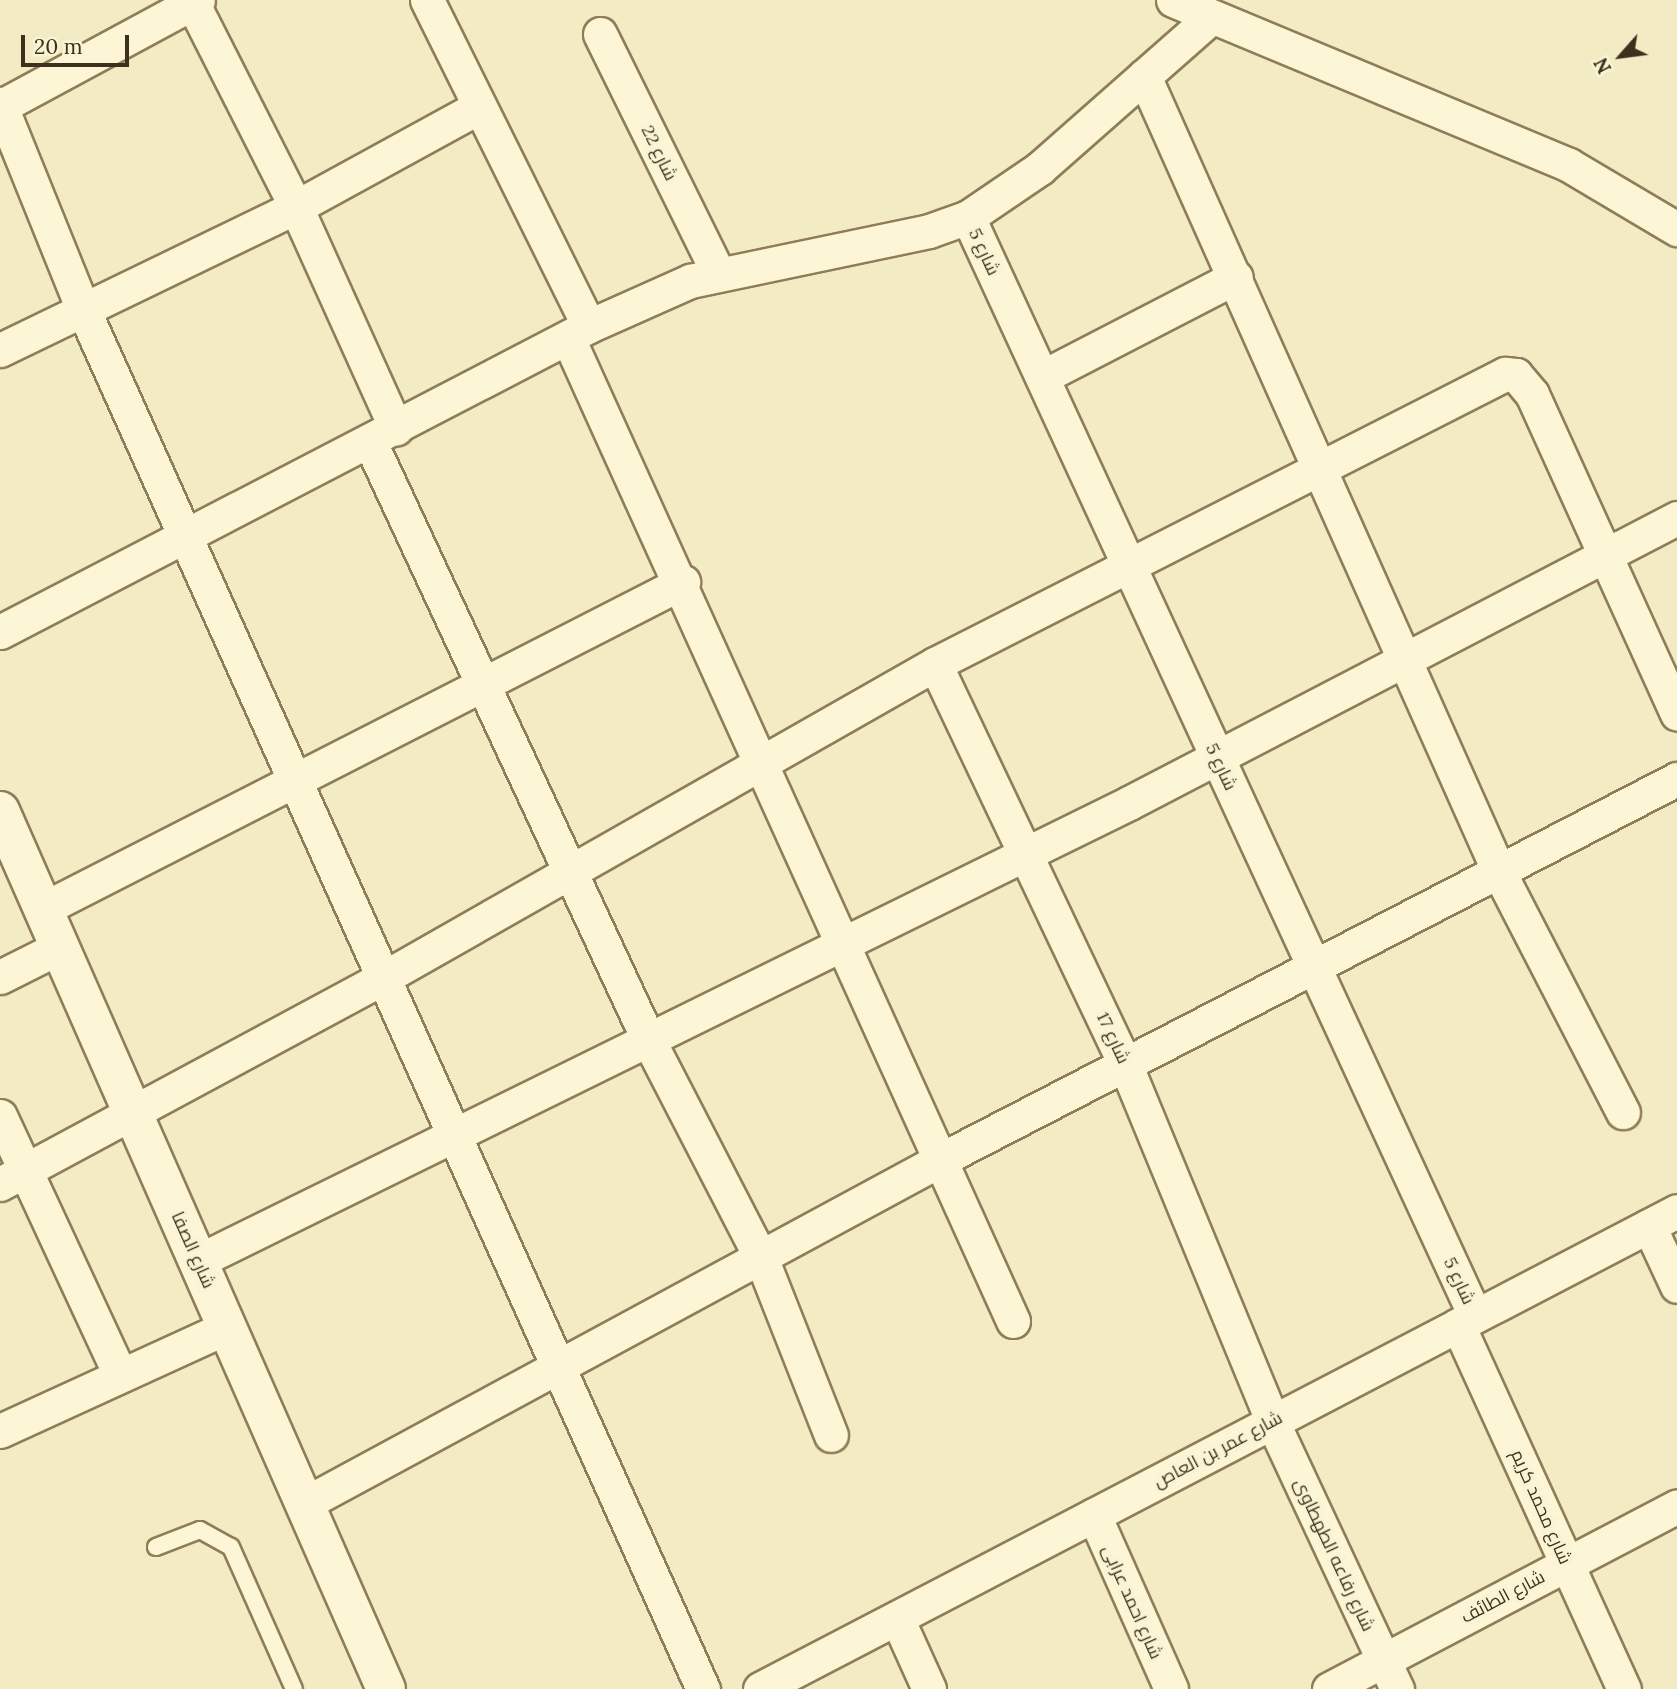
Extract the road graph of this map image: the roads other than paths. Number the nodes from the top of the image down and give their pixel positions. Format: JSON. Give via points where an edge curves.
{"nodes":[{"id":1,"x":427,"y":0,"type":"edge"},
{"id":2,"x":1173,"y":0,"type":"edge"},
{"id":3,"x":193,"y":1,"type":"edge"},
{"id":4,"x":1212,"y":17,"type":"junction"},
{"id":5,"x":600,"y":34,"type":"dead end"},
{"id":6,"x":1144,"y":76,"type":"junction"},
{"id":7,"x":0,"y":106,"type":"edge"},
{"id":8,"x":479,"y":107,"type":"junction"},
{"id":9,"x":296,"y":207,"type":"junction"},
{"id":10,"x":968,"y":217,"type":"junction"},
{"id":11,"x":1677,"y":229,"type":"edge"},
{"id":12,"x":718,"y":273,"type":"junction"},
{"id":13,"x":1236,"y":278,"type":"junction"},
{"id":14,"x":83,"y":309,"type":"junction"},
{"id":15,"x":578,"y":332,"type":"junction"},
{"id":16,"x":0,"y":349,"type":"edge"},
{"id":17,"x":1042,"y":377,"type":"junction"},
{"id":18,"x":383,"y":435,"type":"junction"},
{"id":19,"x":1320,"y":468,"type":"junction"},
{"id":20,"x":1677,"y":518,"type":"edge"},
{"id":21,"x":190,"y":537,"type":"junction"},
{"id":22,"x":1604,"y":555,"type":"junction"},
{"id":23,"x":1128,"y":565,"type":"junction"},
{"id":24,"x":683,"y":582,"type":"junction"},
{"id":25,"x":0,"y":632,"type":"edge"},
{"id":26,"x":1405,"y":660,"type":"junction"},
{"id":27,"x":935,"y":664,"type":"junction"},
{"id":28,"x":485,"y":686,"type":"junction"},
{"id":29,"x":1677,"y":714,"type":"edge"},
{"id":30,"x":1217,"y":757,"type":"junction"},
{"id":31,"x":760,"y":759,"type":"junction"},
{"id":32,"x":1677,"y":779,"type":"edge"},
{"id":33,"x":296,"y":780,"type":"junction"},
{"id":34,"x":0,"y":811,"type":"edge"},
{"id":35,"x":1025,"y":853,"type":"junction"},
{"id":36,"x":570,"y":874,"type":"junction"},
{"id":37,"x":1500,"y":874,"type":"junction"},
{"id":38,"x":43,"y":909,"type":"junction"},
{"id":39,"x":843,"y":944,"type":"junction"},
{"id":40,"x":60,"y":947,"type":"junction"},
{"id":41,"x":1314,"y":968,"type":"junction"},
{"id":42,"x":385,"y":976,"type":"junction"},
{"id":43,"x":0,"y":977,"type":"edge"},
{"id":44,"x":649,"y":1041,"type":"junction"},
{"id":45,"x":1126,"y":1066,"type":"junction"},
{"id":46,"x":1623,"y":1112,"type":"dead end"},
{"id":47,"x":133,"y":1113,"type":"junction"},
{"id":48,"x":0,"y":1116,"type":"edge"},
{"id":49,"x":457,"y":1137,"type":"junction"},
{"id":50,"x":939,"y":1161,"type":"junction"},
{"id":51,"x":13,"y":1178,"type":"edge"},
{"id":52,"x":1663,"y":1219,"type":"edge"},
{"id":53,"x":762,"y":1260,"type":"junction"},
{"id":54,"x":198,"y":1261,"type":"junction"},
{"id":55,"x":1677,"y":1286,"type":"edge"},
{"id":56,"x":1013,"y":1321,"type":"dead end"},
{"id":57,"x":1467,"y":1321,"type":"junction"},
{"id":58,"x":227,"y":1327,"type":"junction"},
{"id":59,"x":557,"y":1365,"type":"junction"},
{"id":60,"x":120,"y":1374,"type":"junction"},
{"id":61,"x":1272,"y":1421,"type":"junction"},
{"id":62,"x":0,"y":1431,"type":"edge"},
{"id":63,"x":831,"y":1435,"type":"dead end"},
{"id":64,"x":304,"y":1504,"type":"junction"},
{"id":65,"x":1677,"y":1506,"type":"edge"},
{"id":66,"x":1094,"y":1515,"type":"junction"},
{"id":67,"x":156,"y":1547,"type":"dead end"},
{"id":68,"x":1567,"y":1564,"type":"junction"},
{"id":69,"x":897,"y":1618,"type":"junction"},
{"id":70,"x":1390,"y":1675,"type":"edge"},
{"id":71,"x":294,"y":1689,"type":"edge"},
{"id":72,"x":386,"y":1689,"type":"edge"},
{"id":73,"x":703,"y":1689,"type":"edge"},
{"id":74,"x":760,"y":1689,"type":"edge"},
{"id":75,"x":929,"y":1689,"type":"edge"},
{"id":76,"x":1171,"y":1689,"type":"edge"},
{"id":77,"x":1329,"y":1689,"type":"edge"},
{"id":78,"x":1624,"y":1689,"type":"edge"}],
"edges":[{"from":1,"to":8,"type":"street"},
{"from":2,"to":4,"type":"street"},
{"from":3,"to":7,"type":"street"},
{"from":3,"to":9,"type":"street"},
{"from":4,"to":6,"type":"street"},
{"from":4,"to":11,"type":"street","via":[[1569,165]]},
{"from":5,"to":12,"type":"street","name":"شارع 22"},
{"from":6,"to":10,"type":"street","via":[[1006,195]]},
{"from":6,"to":13,"type":"street"},
{"from":7,"to":14,"type":"street"},
{"from":8,"to":9,"type":"street"},
{"from":8,"to":15,"type":"street"},
{"from":9,"to":14,"type":"street"},
{"from":9,"to":18,"type":"street"},
{"from":10,"to":12,"type":"street","via":[[929,231]]},
{"from":10,"to":17,"type":"street","name":"شارع 5"},
{"from":12,"to":15,"type":"street"},
{"from":13,"to":17,"type":"street"},
{"from":13,"to":19,"type":"street"},
{"from":14,"to":16,"type":"street"},
{"from":14,"to":21,"type":"street"},
{"from":15,"to":18,"type":"street"},
{"from":15,"to":24,"type":"street"},
{"from":17,"to":23,"type":"street","name":"شارع 5"},
{"from":18,"to":21,"type":"street"},
{"from":18,"to":28,"type":"street"},
{"from":19,"to":22,"type":"street","via":[[1511,373],[1532,394]]},
{"from":19,"to":23,"type":"street"},
{"from":19,"to":26,"type":"street"},
{"from":20,"to":22,"type":"street"},
{"from":21,"to":25,"type":"street"},
{"from":21,"to":33,"type":"street"},
{"from":22,"to":26,"type":"street"},
{"from":22,"to":29,"type":"street"},
{"from":23,"to":27,"type":"street"},
{"from":23,"to":30,"type":"street","name":"شارع 5"},
{"from":24,"to":28,"type":"street"},
{"from":24,"to":31,"type":"street"},
{"from":26,"to":30,"type":"street"},
{"from":26,"to":37,"type":"street"},
{"from":27,"to":31,"type":"street"},
{"from":27,"to":35,"type":"street","name":"شارع 17"},
{"from":28,"to":33,"type":"street"},
{"from":28,"to":36,"type":"street"},
{"from":30,"to":35,"type":"street"},
{"from":30,"to":41,"type":"street","name":"شارع 5"},
{"from":31,"to":36,"type":"street"},
{"from":31,"to":39,"type":"street"},
{"from":32,"to":37,"type":"street"},
{"from":33,"to":38,"type":"street"},
{"from":33,"to":42,"type":"street"},
{"from":34,"to":38,"type":"main road","name":"شارع الصفا"},
{"from":35,"to":39,"type":"street"},
{"from":35,"to":45,"type":"street","name":"شارع 17"},
{"from":36,"to":42,"type":"street"},
{"from":36,"to":44,"type":"street"},
{"from":37,"to":41,"type":"street"},
{"from":37,"to":46,"type":"street"},
{"from":38,"to":40,"type":"main road","name":"شارع الصفا"},
{"from":39,"to":44,"type":"street"},
{"from":39,"to":50,"type":"street"},
{"from":40,"to":43,"type":"street"},
{"from":40,"to":47,"type":"main road","name":"شارع الصفا"},
{"from":41,"to":45,"type":"street"},
{"from":41,"to":57,"type":"street","name":"شارع 5"},
{"from":42,"to":47,"type":"street"},
{"from":42,"to":49,"type":"street"},
{"from":44,"to":49,"type":"street"},
{"from":44,"to":53,"type":"street"},
{"from":45,"to":50,"type":"street"},
{"from":45,"to":61,"type":"street","name":"شارع 17"},
{"from":47,"to":51,"type":"street"},
{"from":47,"to":54,"type":"main road","name":"شارع الصفا"},
{"from":48,"to":51,"type":"street"},
{"from":49,"to":54,"type":"street"},
{"from":49,"to":59,"type":"street"},
{"from":50,"to":53,"type":"street"},
{"from":50,"to":56,"type":"street"},
{"from":51,"to":60,"type":"street"},
{"from":52,"to":55,"type":"street"},
{"from":52,"to":57,"type":"street","name":"شارع عمر بن العاص"},
{"from":53,"to":59,"type":"street"},
{"from":53,"to":63,"type":"street"},
{"from":54,"to":58,"type":"main road","name":"شارع الصفا"},
{"from":57,"to":61,"type":"street","name":"شارع عمر بن العاص"},
{"from":57,"to":68,"type":"street","name":"شارع محمد كريم"},
{"from":58,"to":60,"type":"street"},
{"from":58,"to":64,"type":"main road","name":"شارع الصفا"},
{"from":59,"to":64,"type":"street"},
{"from":59,"to":73,"type":"street"},
{"from":60,"to":62,"type":"street"},
{"from":61,"to":66,"type":"street","name":"شارع عمر بن العاص"},
{"from":61,"to":70,"type":"street","name":"شارع رفاعه الطهطاوى"},
{"from":64,"to":72,"type":"main road","name":"شارع الصفا"},
{"from":65,"to":68,"type":"street","name":"شارع الطائف"},
{"from":66,"to":69,"type":"street","name":"شارع عمر بن العاص"},
{"from":66,"to":76,"type":"street","name":"شارع احمد عرابى"},
{"from":67,"to":71,"type":"lane","via":[[201,1530],[231,1548]]},
{"from":68,"to":70,"type":"street","name":"شارع الطائف"},
{"from":68,"to":78,"type":"street","name":"شارع محمد كريم"},
{"from":69,"to":74,"type":"street","name":"شارع عمر بن العاص"},
{"from":69,"to":75,"type":"street"},
{"from":70,"to":77,"type":"street","name":"شارع الطائف"}]}
